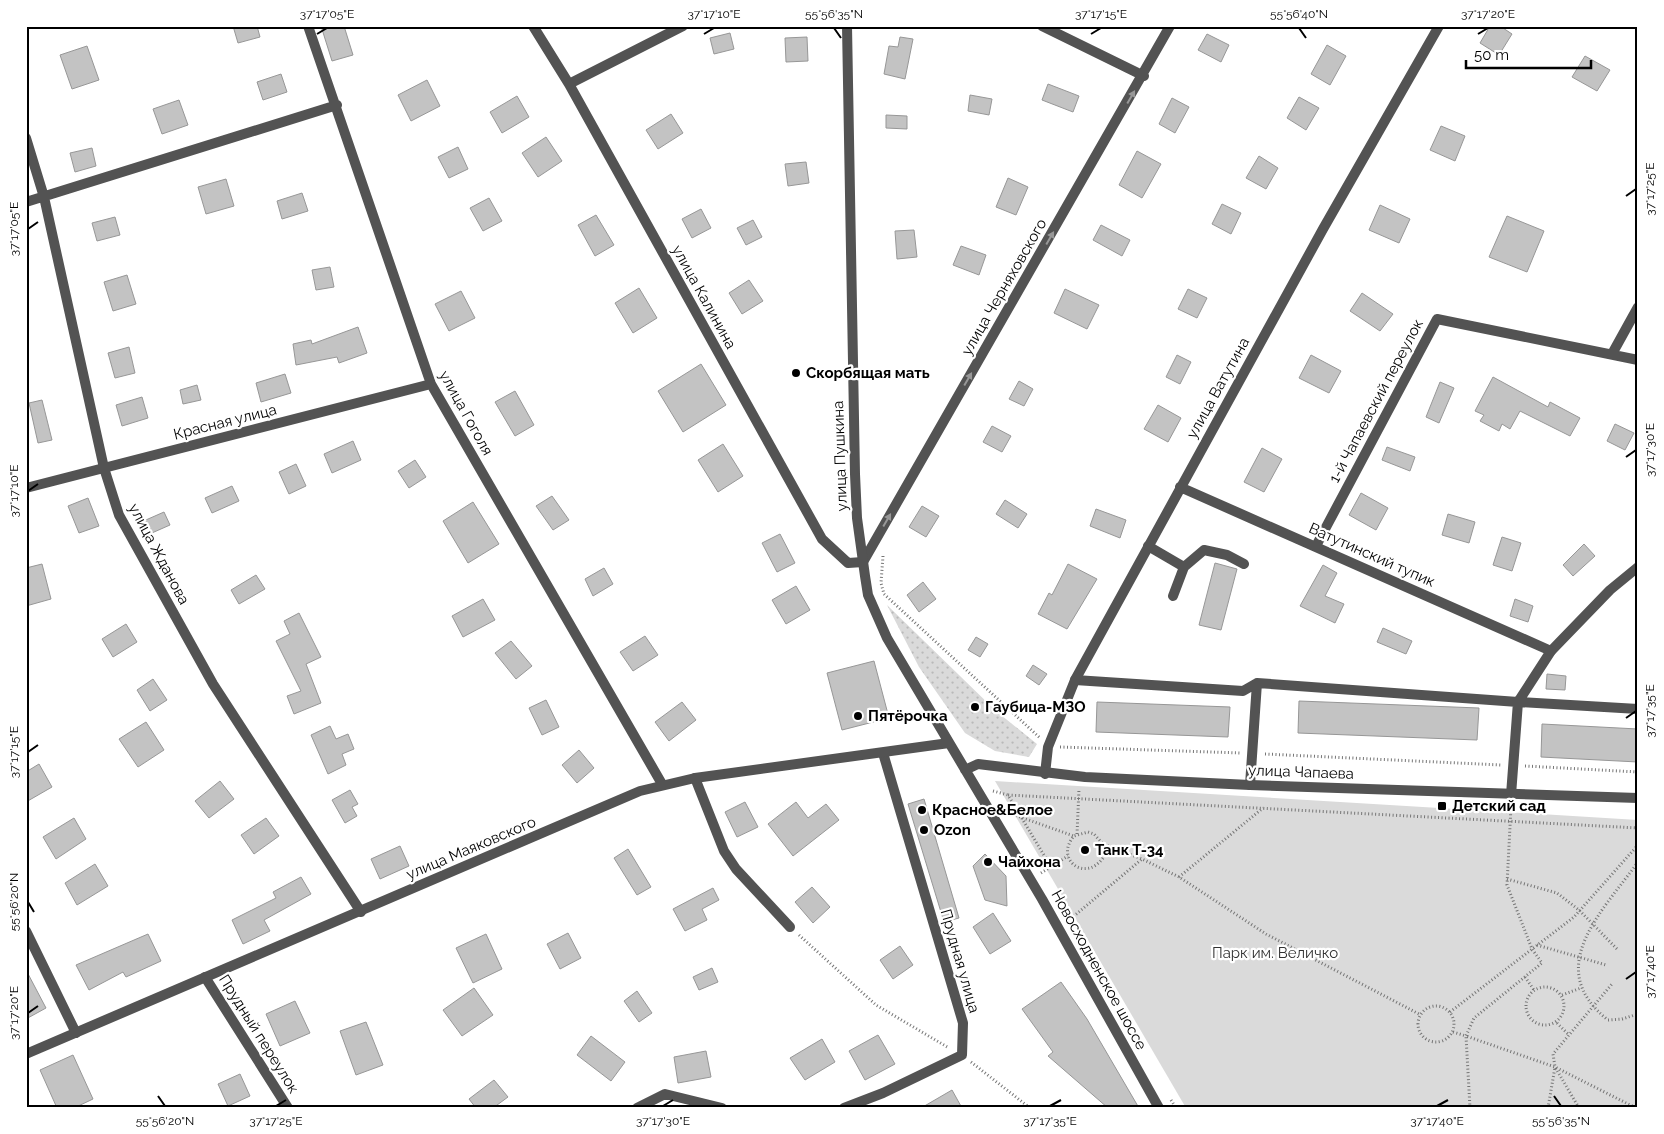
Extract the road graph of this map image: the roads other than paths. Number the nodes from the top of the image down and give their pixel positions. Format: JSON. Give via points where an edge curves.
{"nodes":[{"id":1,"x":308,"y":26,"type":"edge"},
{"id":2,"x":533,"y":26,"type":"edge"},
{"id":3,"x":683,"y":26,"type":"edge"},
{"id":4,"x":847,"y":26,"type":"edge"},
{"id":5,"x":1042,"y":26,"type":"edge"},
{"id":6,"x":1170,"y":26,"type":"edge"},
{"id":7,"x":1439,"y":26,"type":"edge"},
{"id":8,"x":1144,"y":76,"type":"junction"},
{"id":9,"x":569,"y":84,"type":"junction"},
{"id":10,"x":337,"y":105,"type":"junction"},
{"id":11,"x":26,"y":138,"type":"edge"},
{"id":12,"x":44,"y":197,"type":"junction"},
{"id":13,"x":26,"y":202,"type":"edge"},
{"id":14,"x":1638,"y":307,"type":"edge"},
{"id":15,"x":1612,"y":354,"type":"junction"},
{"id":16,"x":1638,"y":360,"type":"edge"},
{"id":17,"x":431,"y":384,"type":"junction"},
{"id":18,"x":104,"y":468,"type":"junction"},
{"id":19,"x":1180,"y":487,"type":"junction"},
{"id":20,"x":26,"y":488,"type":"edge"},
{"id":21,"x":1148,"y":546,"type":"junction"},
{"id":22,"x":1316,"y":546,"type":"junction"},
{"id":23,"x":863,"y":562,"type":"junction"},
{"id":24,"x":1244,"y":564,"type":"dead end"},
{"id":25,"x":1184,"y":567,"type":"junction"},
{"id":26,"x":1638,"y":567,"type":"edge"},
{"id":27,"x":1174,"y":596,"type":"dead end"},
{"id":28,"x":1551,"y":651,"type":"junction"},
{"id":29,"x":1075,"y":680,"type":"junction"},
{"id":30,"x":1257,"y":682,"type":"junction"},
{"id":31,"x":1518,"y":702,"type":"junction"},
{"id":32,"x":1638,"y":708,"type":"edge"},
{"id":33,"x":949,"y":743,"type":"junction"},
{"id":34,"x":883,"y":753,"type":"junction"},
{"id":35,"x":965,"y":770,"type":"junction"},
{"id":36,"x":1045,"y":774,"type":"junction"},
{"id":37,"x":695,"y":778,"type":"junction"},
{"id":38,"x":662,"y":784,"type":"junction"},
{"id":39,"x":1250,"y":785,"type":"junction"},
{"id":40,"x":1511,"y":795,"type":"junction"},
{"id":41,"x":1638,"y":798,"type":"edge"},
{"id":42,"x":361,"y":912,"type":"junction"},
{"id":43,"x":790,"y":927,"type":"road end"},
{"id":44,"x":26,"y":931,"type":"edge"},
{"id":45,"x":205,"y":977,"type":"junction"},
{"id":46,"x":76,"y":1033,"type":"junction"},
{"id":47,"x":26,"y":1054,"type":"edge"},
{"id":48,"x":288,"y":1108,"type":"edge"},
{"id":49,"x":637,"y":1108,"type":"edge"},
{"id":50,"x":722,"y":1108,"type":"edge"},
{"id":51,"x":844,"y":1108,"type":"edge"},
{"id":52,"x":1159,"y":1108,"type":"edge"}],
"edges":[{"from":1,"to":10,"type":"street","name":"улица Гоголя"},
{"from":2,"to":9,"type":"street","name":"улица Калинина"},
{"from":3,"to":9,"type":"street"},
{"from":4,"to":23,"type":"street","name":"улица Пушкина","via":[[855,474]]},
{"from":5,"to":8,"type":"street"},
{"from":6,"to":8,"type":"street","name":"улица Черняховского"},
{"from":7,"to":19,"type":"street","name":"улица Ватутина"},
{"from":23,"to":8,"type":"street","name":"улица Черняховского","one_way":true},
{"from":9,"to":23,"type":"street","name":"улица Калинина","via":[[822,539],[848,563]]},
{"from":10,"to":12,"type":"street"},
{"from":10,"to":17,"type":"street","name":"улица Гоголя"},
{"from":11,"to":12,"type":"street","name":"улица Жданова"},
{"from":12,"to":13,"type":"street"},
{"from":12,"to":18,"type":"street","name":"улица Жданова"},
{"from":14,"to":15,"type":"street"},
{"from":15,"to":16,"type":"street","name":"1-й Чапаевский переулок"},
{"from":15,"to":22,"type":"street","name":"1-й Чапаевский переулок","via":[[1437,319]]},
{"from":17,"to":18,"type":"street","name":"Красная улица"},
{"from":17,"to":38,"type":"street","name":"улица Гоголя"},
{"from":18,"to":20,"type":"street","name":"Красная улица"},
{"from":18,"to":42,"type":"street","name":"улица Жданова","via":[[119,515],[213,684]]},
{"from":19,"to":21,"type":"street","name":"улица Ватутина"},
{"from":19,"to":22,"type":"street","name":"Ватутинский тупик"},
{"from":21,"to":25,"type":"street"},
{"from":21,"to":29,"type":"street","name":"улица Ватутина"},
{"from":22,"to":28,"type":"street","name":"Ватутинский тупик"},
{"from":23,"to":33,"type":"street","name":"улица Пушкина","via":[[868,595],[887,638]]},
{"from":24,"to":25,"type":"street","via":[[1227,555],[1204,550]]},
{"from":25,"to":27,"type":"street"},
{"from":26,"to":28,"type":"street","via":[[1610,590]]},
{"from":28,"to":31,"type":"street"},
{"from":29,"to":30,"type":"street","via":[[1243,692]]},
{"from":29,"to":36,"type":"street","name":"улица Ватутина","via":[[1048,747]]},
{"from":30,"to":31,"type":"street"},
{"from":30,"to":39,"type":"street"},
{"from":31,"to":32,"type":"street"},
{"from":31,"to":40,"type":"street"},
{"from":33,"to":34,"type":"street","name":"улица Маяковского"},
{"from":33,"to":35,"type":"street","name":"улица Пушкина"},
{"from":34,"to":37,"type":"street","name":"улица Маяковского"},
{"from":34,"to":51,"type":"street","name":"Прудная улица","via":[[963,1023],[962,1055]]},
{"from":35,"to":36,"type":"street","name":"улица Чапаева","via":[[978,764]]},
{"from":35,"to":52,"type":"street","name":"Новосходненское шоссе","via":[[1042,899]]},
{"from":36,"to":39,"type":"street","name":"улица Чапаева"},
{"from":37,"to":38,"type":"street","name":"улица Маяковского"},
{"from":37,"to":43,"type":"street","via":[[728,857]]},
{"from":38,"to":42,"type":"street","name":"улица Маяковского"},
{"from":39,"to":40,"type":"street","name":"улица Чапаева"},
{"from":40,"to":41,"type":"street","name":"улица Чапаева"},
{"from":42,"to":45,"type":"street","name":"улица Маяковского"},
{"from":44,"to":46,"type":"street"},
{"from":45,"to":46,"type":"street","name":"улица Маяковского"},
{"from":45,"to":48,"type":"street","name":"Прудный переулок"},
{"from":46,"to":47,"type":"street","name":"улица Маяковского"},
{"from":49,"to":50,"type":"street","via":[[665,1094]]}]}
